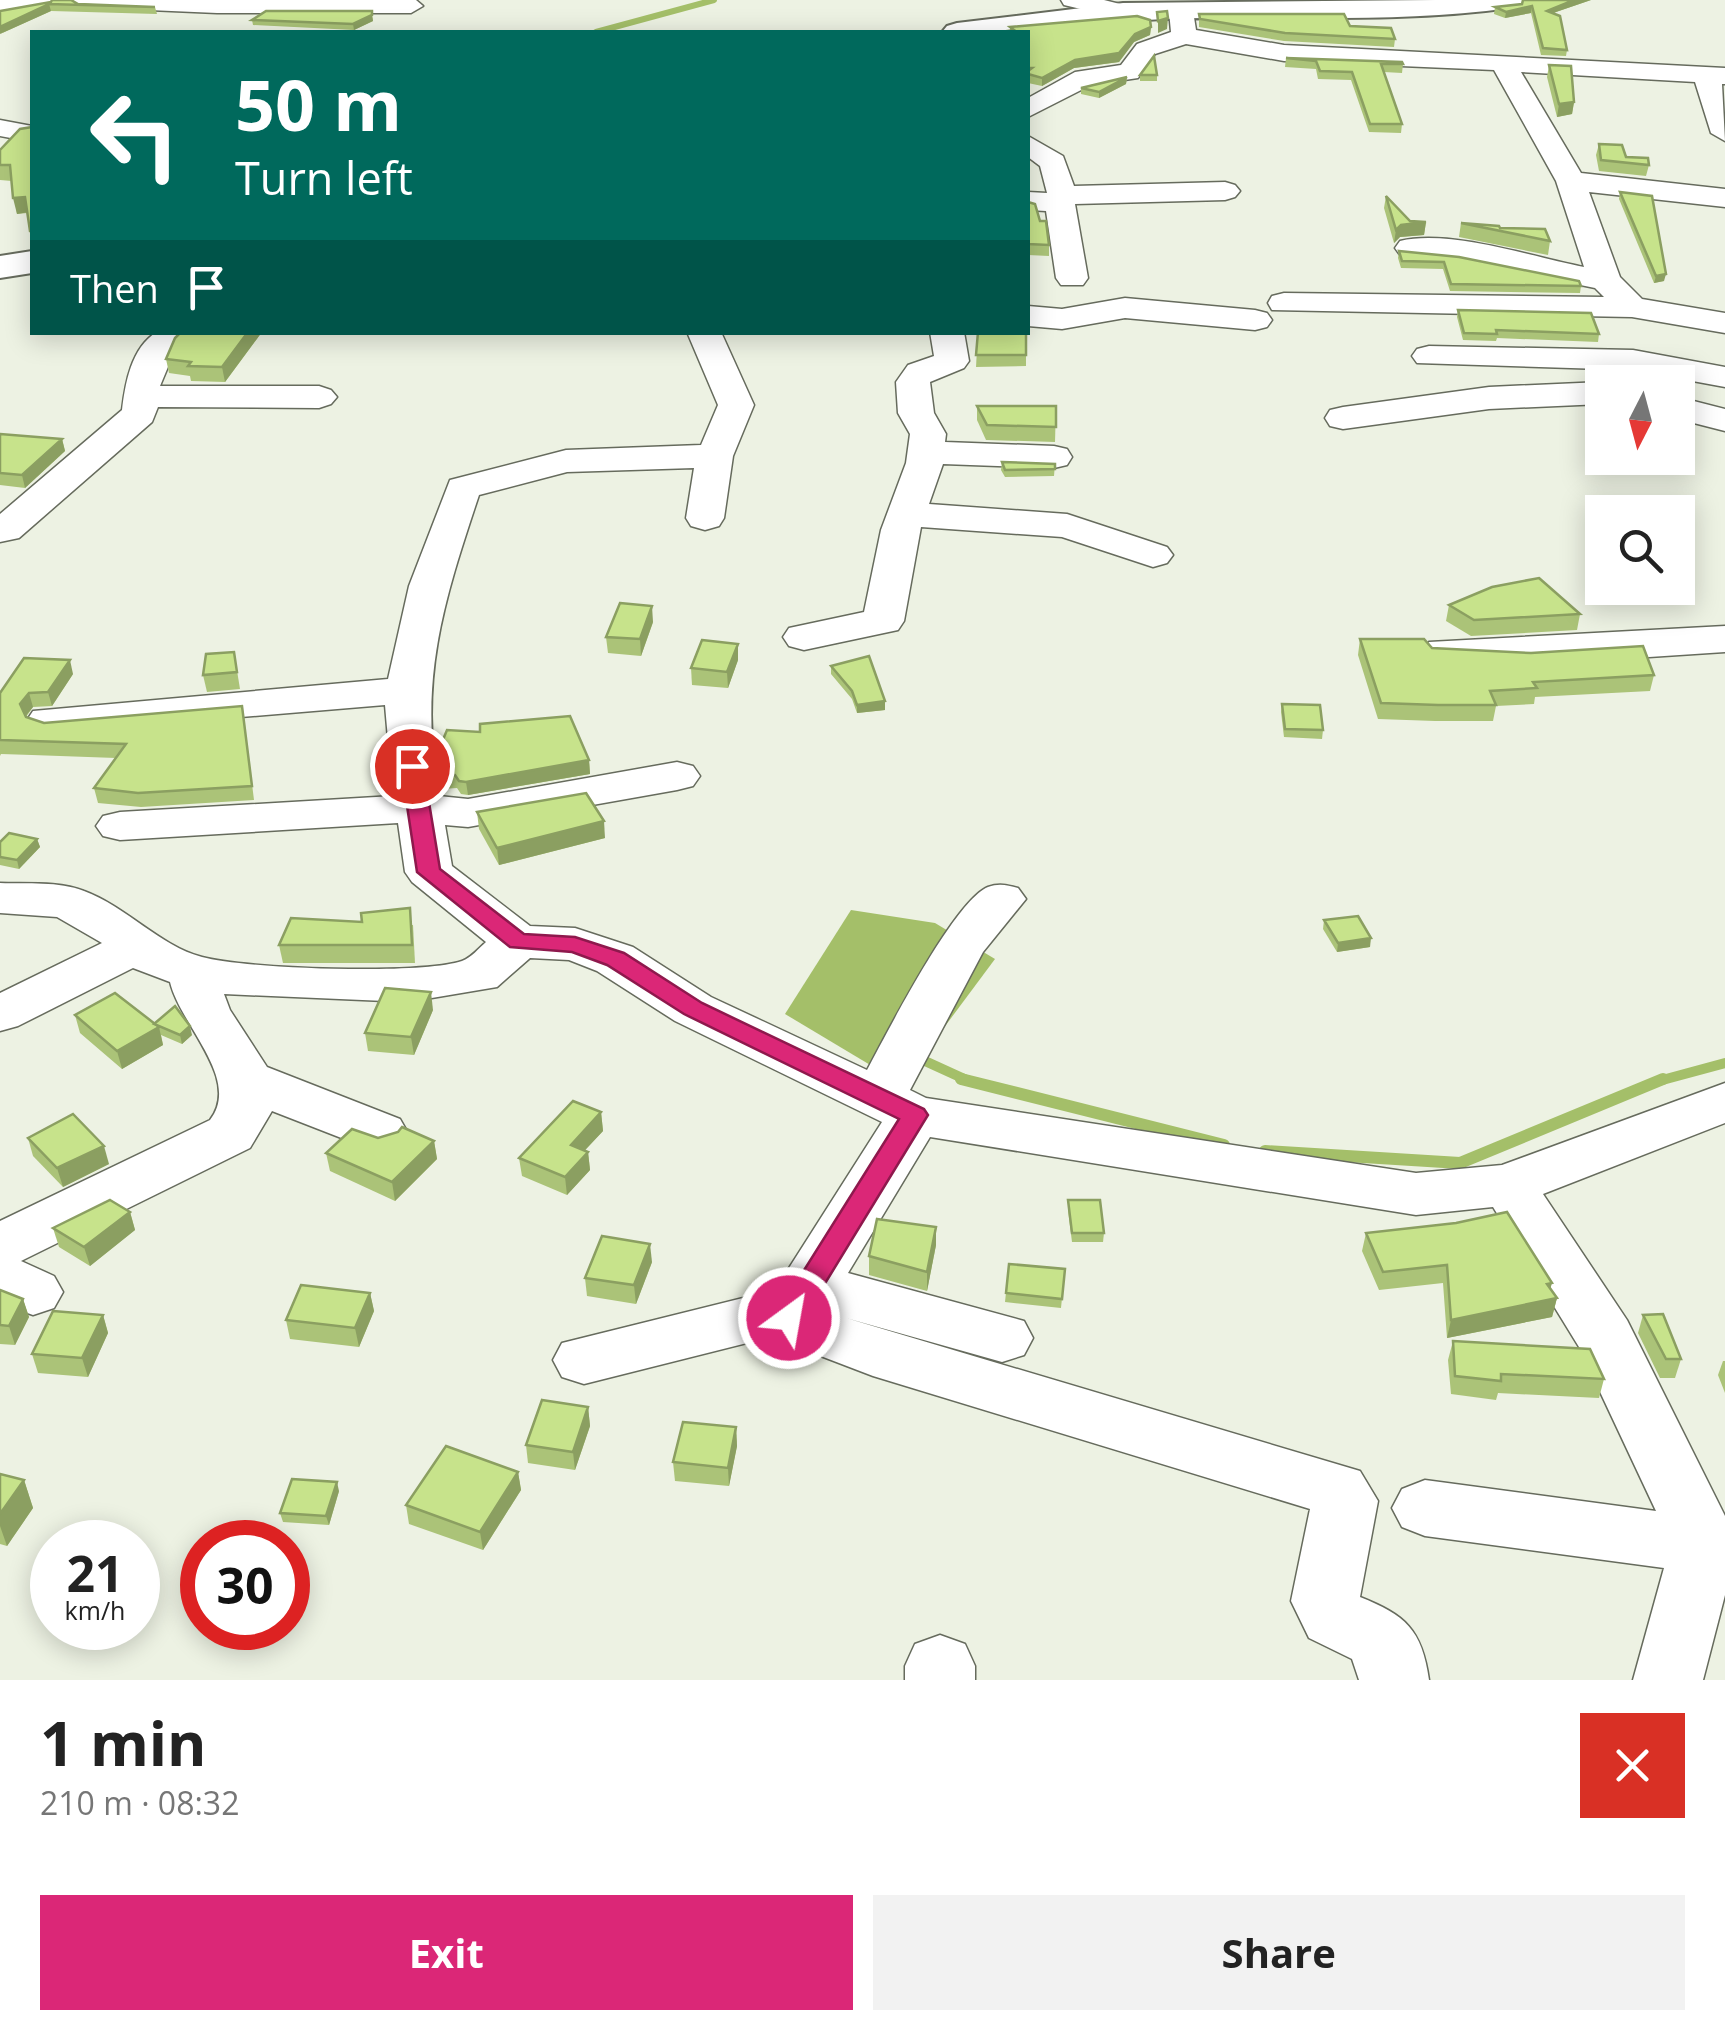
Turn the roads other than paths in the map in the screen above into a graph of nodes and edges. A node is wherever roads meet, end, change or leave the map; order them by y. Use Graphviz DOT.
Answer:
graph roads {
  1 [pos="43,0"];
  2 [pos="80,0"];
  3 [pos="1073,0"];
  4 [pos="1510,0"];
  5 [pos="411,6"];
  6 [pos="1236,6"];
  7 [pos="2,8"];
  8 [pos="1122,12"];
  9 [pos="1172,15"];
  10 [pos="968,30"];
  11 [pos="1507,64"];
  12 [pos="1718,85"];
  13 [pos="1030,108"];
  14 [pos="0,128"];
  15 [pos="1725,133"];
  16 [pos="30,134"];
  17 [pos="1030,145"];
  18 [pos="1571,181"];
  19 [pos="1224,191"];
  20 [pos="1725,198"];
  21 [pos="1061,199"];
  22 [pos="1030,201"];
  23 [pos="1411,248"];
  24 [pos="30,262"];
  25 [pos="0,267"];
  26 [pos="1072,278"];
  27 [pos="1606,281"];
  28 [pos="1284,303"];
  29 [pos="1632,306"];
  30 [pos="1030,316"];
  31 [pos="1255,320"];
  32 [pos="1725,323"];
  33 [pos="177,335"];
  34 [pos="705,335"];
  35 [pos="948,335"];
  36 [pos="1429,356"];
  37 [pos="1725,377"];
  38 [pos="1585,394"];
  39 [pos="141,396"];
  40 [pos="320,398"];
  41 [pos="1695,412"];
  42 [pos="1343,418"];
  43 [pos="1725,420"];
  44 [pos="926,452"];
  45 [pos="715,456"];
  46 [pos="1054,457"];
  47 [pos="906,514"];
  48 [pos="705,518"];
  49 [pos="2,531"];
  50 [pos="1153,555"];
  51 [pos="804,637"];
  52 [pos="1725,639"];
  53 [pos="1444,651"];
  54 [pos="408,690"];
  55 [pos="49,720"];
  56 [pos="677,776"];
  57 [pos="421,808"];
  58 [pos="120,826"];
  59 [pos="0,898"];
  60 [pos="1001,899"];
  61 [pos="518,942"];
  62 [pos="140,944"];
  63 [pos="193,972"];
  64 [pos="0,1014"];
  65 [pos="246,1079"];
  66 [pos="1725,1102"];
  67 [pos="896,1107"];
  68 [pos="380,1133"];
  69 [pos="1508,1184"];
  70 [pos="11,1272"];
  71 [pos="802,1296"];
  72 [pos="1002,1338"];
  73 [pos="584,1360"];
  74 [pos="1425,1508"];
  75 [pos="1715,1545"];
  76 [pos="1394,1680"];
  77 [pos="1668,1680"];
  1 -- 7 [label="street"];
  2 -- 5 [label="street"];
  3 -- 8 [label="street"];
  4 -- 6 [label="main road"];
  6 -- 9 [label="main road"];
  8 -- 9 [label="main road"];
  8 -- 10 [label="main road"];
  9 -- 11 [label="street"];
  9 -- 13 [label="street"];
  11 -- 12 [label="street"];
  11 -- 18 [label="street"];
  12 -- 15 [label="street"];
  14 -- 16 [label="street"];
  17 -- 21 [label="street"];
  18 -- 20 [label="street"];
  18 -- 27 [label="street"];
  19 -- 21 [label="street"];
  21 -- 22 [label="street"];
  21 -- 26 [label="street"];
  23 -- 27 [label="street"];
  24 -- 25 [label="main road"];
  27 -- 29 [label="street"];
  28 -- 29 [label="street"];
  29 -- 32 [label="street"];
  30 -- 31 [label="street"];
  33 -- 39 [label="street"];
  34 -- 45 [label="street"];
  35 -- 44 [label="street"];
  36 -- 37 [label="street"];
  38 -- 42 [label="street"];
  39 -- 40 [label="street"];
  39 -- 49 [label="street"];
  41 -- 43 [label="street"];
  44 -- 46 [label="street"];
  44 -- 47 [label="street"];
  45 -- 48 [label="street"];
  45 -- 54 [label="street"];
  47 -- 50 [label="street"];
  47 -- 51 [label="street"];
  52 -- 53 [label="street"];
  54 -- 55 [label="street"];
  54 -- 57 [label="street"];
  56 -- 57 [label="street"];
  57 -- 58 [label="street"];
  57 -- 61 [label="street"];
  59 -- 62 [label="street"];
  60 -- 67 [label="street"];
  61 -- 63 [label="street"];
  61 -- 67 [label="street"];
  62 -- 63 [label="street"];
  62 -- 64 [label="street"];
  63 -- 65 [label="street"];
  65 -- 68 [label="street"];
  65 -- 70 [label="street"];
  66 -- 69 [label="street"];
  67 -- 69 [label="street"];
  67 -- 71 [label="street"];
  69 -- 75 [label="street"];
  71 -- 72 [label="street"];
  71 -- 73 [label="street"];
  71 -- 76 [label="street"];
  74 -- 75 [label="street"];
  75 -- 77 [label="street"];
}
